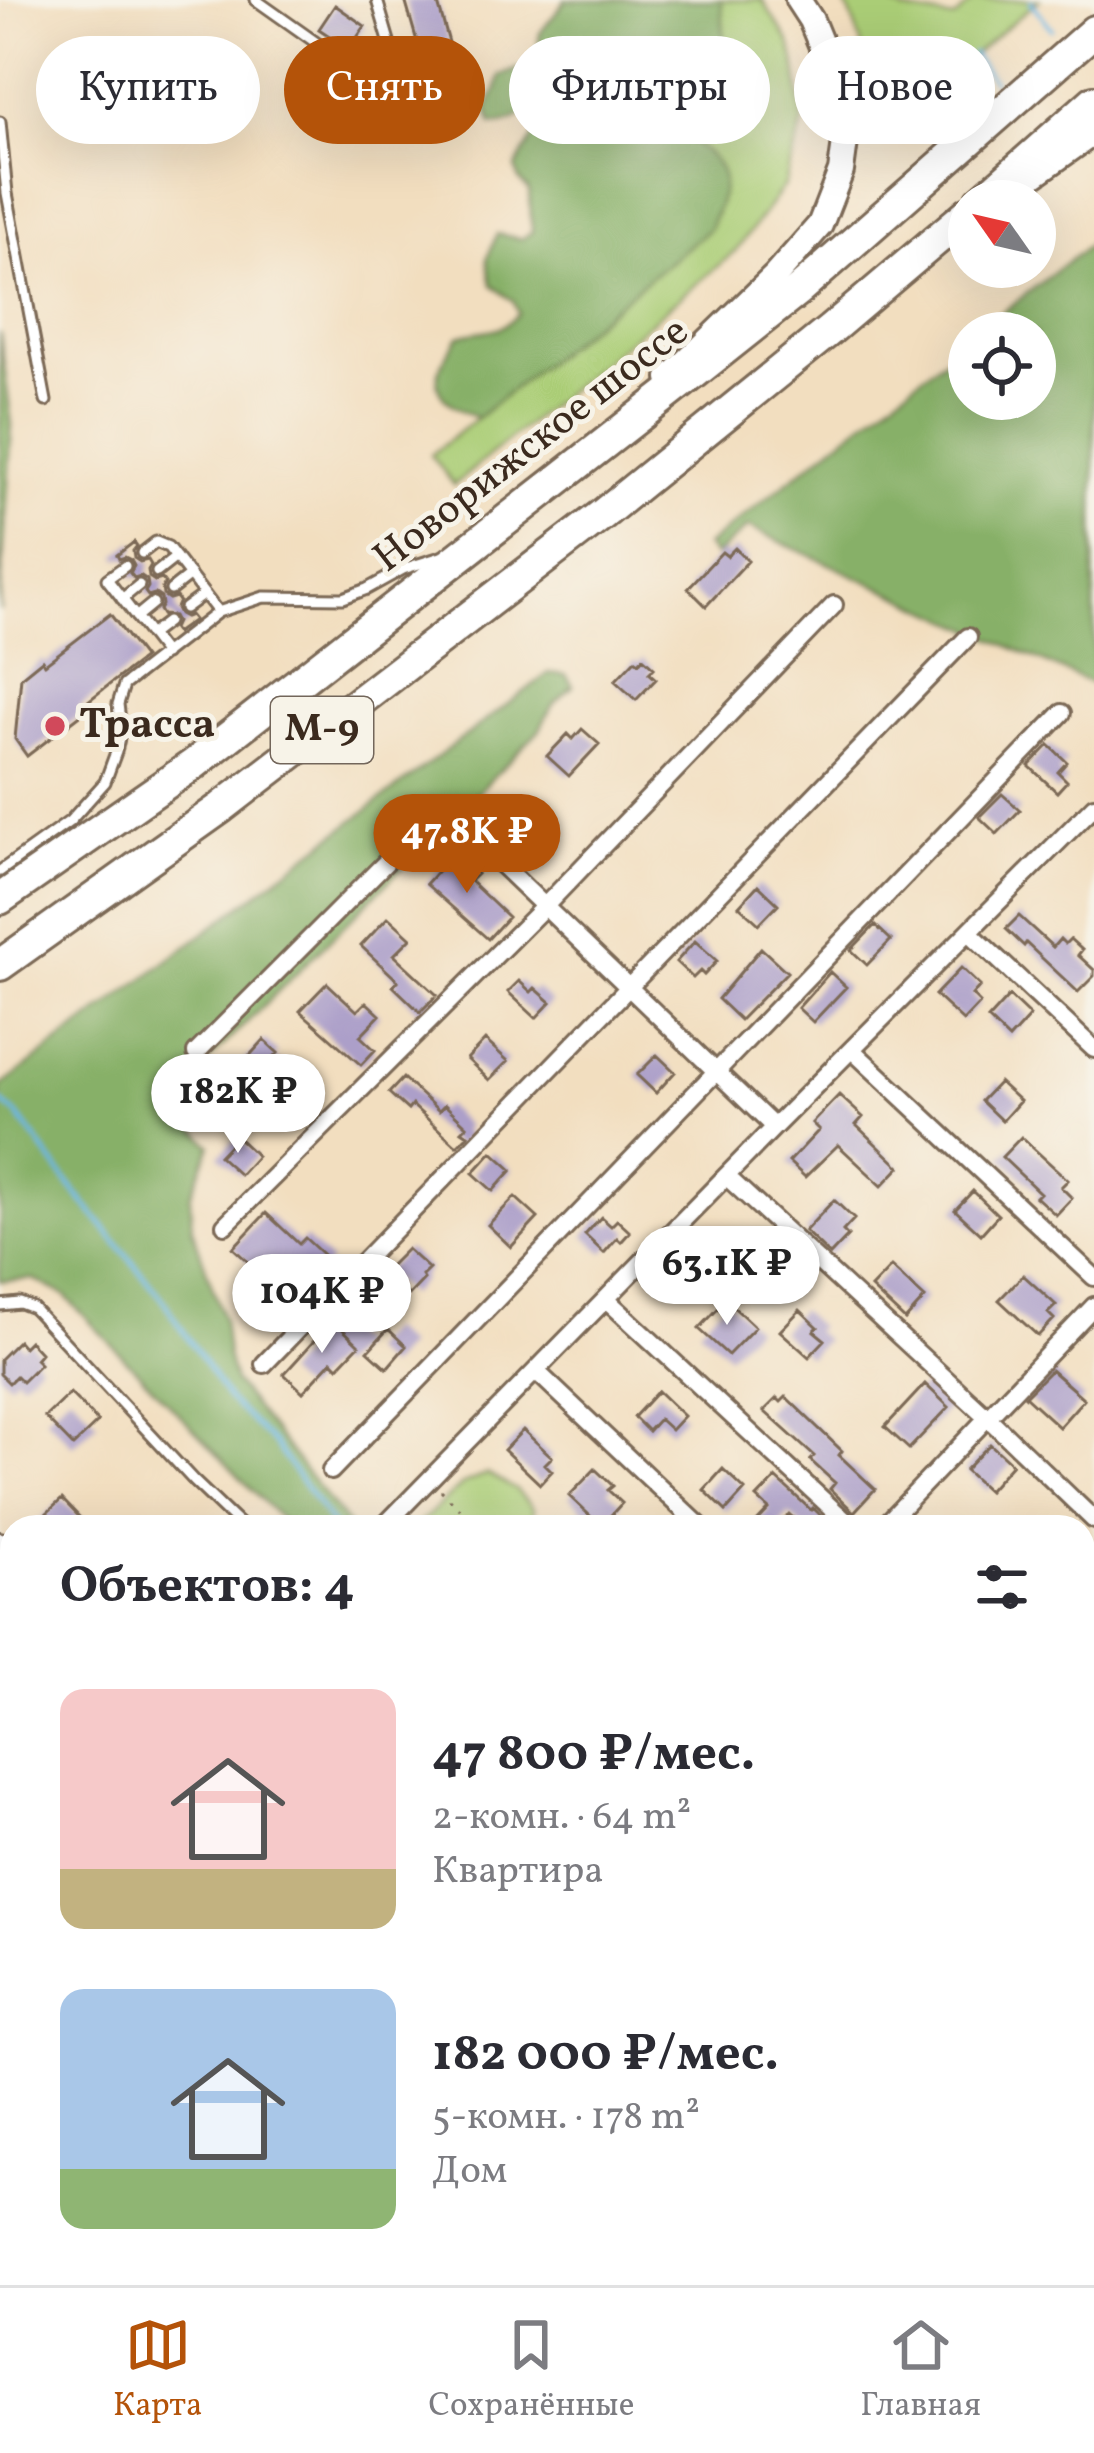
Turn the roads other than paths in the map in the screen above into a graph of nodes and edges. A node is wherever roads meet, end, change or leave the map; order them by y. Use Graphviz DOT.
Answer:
graph roads {
  1 [pos="256,0"];
  2 [pos="376,0"];
  3 [pos="798,0"];
  4 [pos="1094,31"];
  5 [pos="1094,101"];
  6 [pos="0,122"];
  7 [pos="1094,132"];
  8 [pos="1005,180"];
  9 [pos="1027,180"];
  10 [pos="948,230"];
  11 [pos="948,236"];
  12 [pos="909,264"];
  13 [pos="46,401"];
  14 [pos="597,448"];
  15 [pos="469,548"];
  16 [pos="142,553"];
  17 [pos="176,557"];
  18 [pos="124,566"];
  19 [pos="157,572"];
  20 [pos="190,575"];
  21 [pos="140,585"];
  22 [pos="171,590"];
  23 [pos="204,593"];
  24 [pos="122,598"];
  25 [pos="153,603"];
  26 [pos="834,605"];
  27 [pos="185,608"];
  28 [pos="218,612"];
  29 [pos="136,617"];
  30 [pos="167,622"];
  31 [pos="150,635"];
  32 [pos="968,637"];
  33 [pos="164,654"];
  34 [pos="1062,713"];
  35 [pos="1093,809"];
  36 [pos="0,871"];
  37 [pos="0,899"];
  38 [pos="544,906"];
  39 [pos="969,932"];
  40 [pos="0,965"];
  41 [pos="629,987"];
  42 [pos="1094,1049"];
  43 [pos="852,1050"];
  44 [pos="196,1053"];
  45 [pos="716,1071"];
  46 [pos="774,1126"];
  47 [pos="726,1176"];
  48 [pos="226,1225"];
  49 [pos="1094,1277"];
  50 [pos="606,1299"];
  51 [pos="0,1305"];
  52 [pos="1094,1306"];
  53 [pos="264,1364"];
  54 [pos="536,1371"];
  55 [pos="987,1417"];
  56 [pos="331,1471"];
  57 [pos="229,1515"];
  58 [pos="394,1515"];
  59 [pos="688,1515"];
  60 [pos="839,1515"];
  61 [pos="894,1515"];
  62 [pos="1089,1515"];
  1 -- 2 [label="lane"];
  3 -- 14 [label="main road, М-9"];
  4 -- 14 [label="highway, Новорижское шоссе / М-9"];
  5 -- 8 [label="highway"];
  6 -- 13 [label="lane"];
  7 -- 9 [label="main road"];
  10 -- 12 [label="highway, М-9"];
  11 -- 12 [label="main road, М-9"];
  12 -- 40 [label="highway, М-9"];
  14 -- 15 [label="highway, Новорижское шоссе / М-9"];
  15 -- 28 [label="lane"];
  15 -- 37 [label="highway, Новорижское шоссе / М-9"];
  16 -- 17 [label="lane"];
  17 -- 19 [label="lane"];
  17 -- 20 [label="lane"];
  18 -- 24 [label="lane"];
  20 -- 22 [label="lane"];
  20 -- 23 [label="lane"];
  21 -- 24 [label="lane"];
  23 -- 27 [label="lane"];
  23 -- 28 [label="lane"];
  24 -- 29 [label="lane"];
  25 -- 29 [label="lane"];
  26 -- 38 [label="street"];
  28 -- 33 [label="lane"];
  29 -- 31 [label="lane"];
  30 -- 31 [label="lane"];
  31 -- 33 [label="lane"];
  32 -- 41 [label="street"];
  33 -- 36 [label="lane"];
  34 -- 45 [label="street"];
  35 -- 39 [label="street"];
  38 -- 41 [label="street"];
  38 -- 44 [label="street"];
  38 -- 48 [label="street"];
  39 -- 42 [label="street"];
  39 -- 43 [label="street"];
  41 -- 45 [label="street"];
  41 -- 53 [label="street"];
  43 -- 46 [label="street"];
  43 -- 49 [label="street"];
  45 -- 46 [label="street"];
  45 -- 56 [label="street"];
  46 -- 47 [label="street"];
  47 -- 50 [label="street"];
  47 -- 55 [label="street"];
  50 -- 54 [label="street"];
  50 -- 60 [label="street"];
  51 -- 57 [label="lane"];
  52 -- 55 [label="street"];
  54 -- 58 [label="street"];
  54 -- 59 [label="street"];
  55 -- 61 [label="street"];
  55 -- 62 [label="street"];
}
